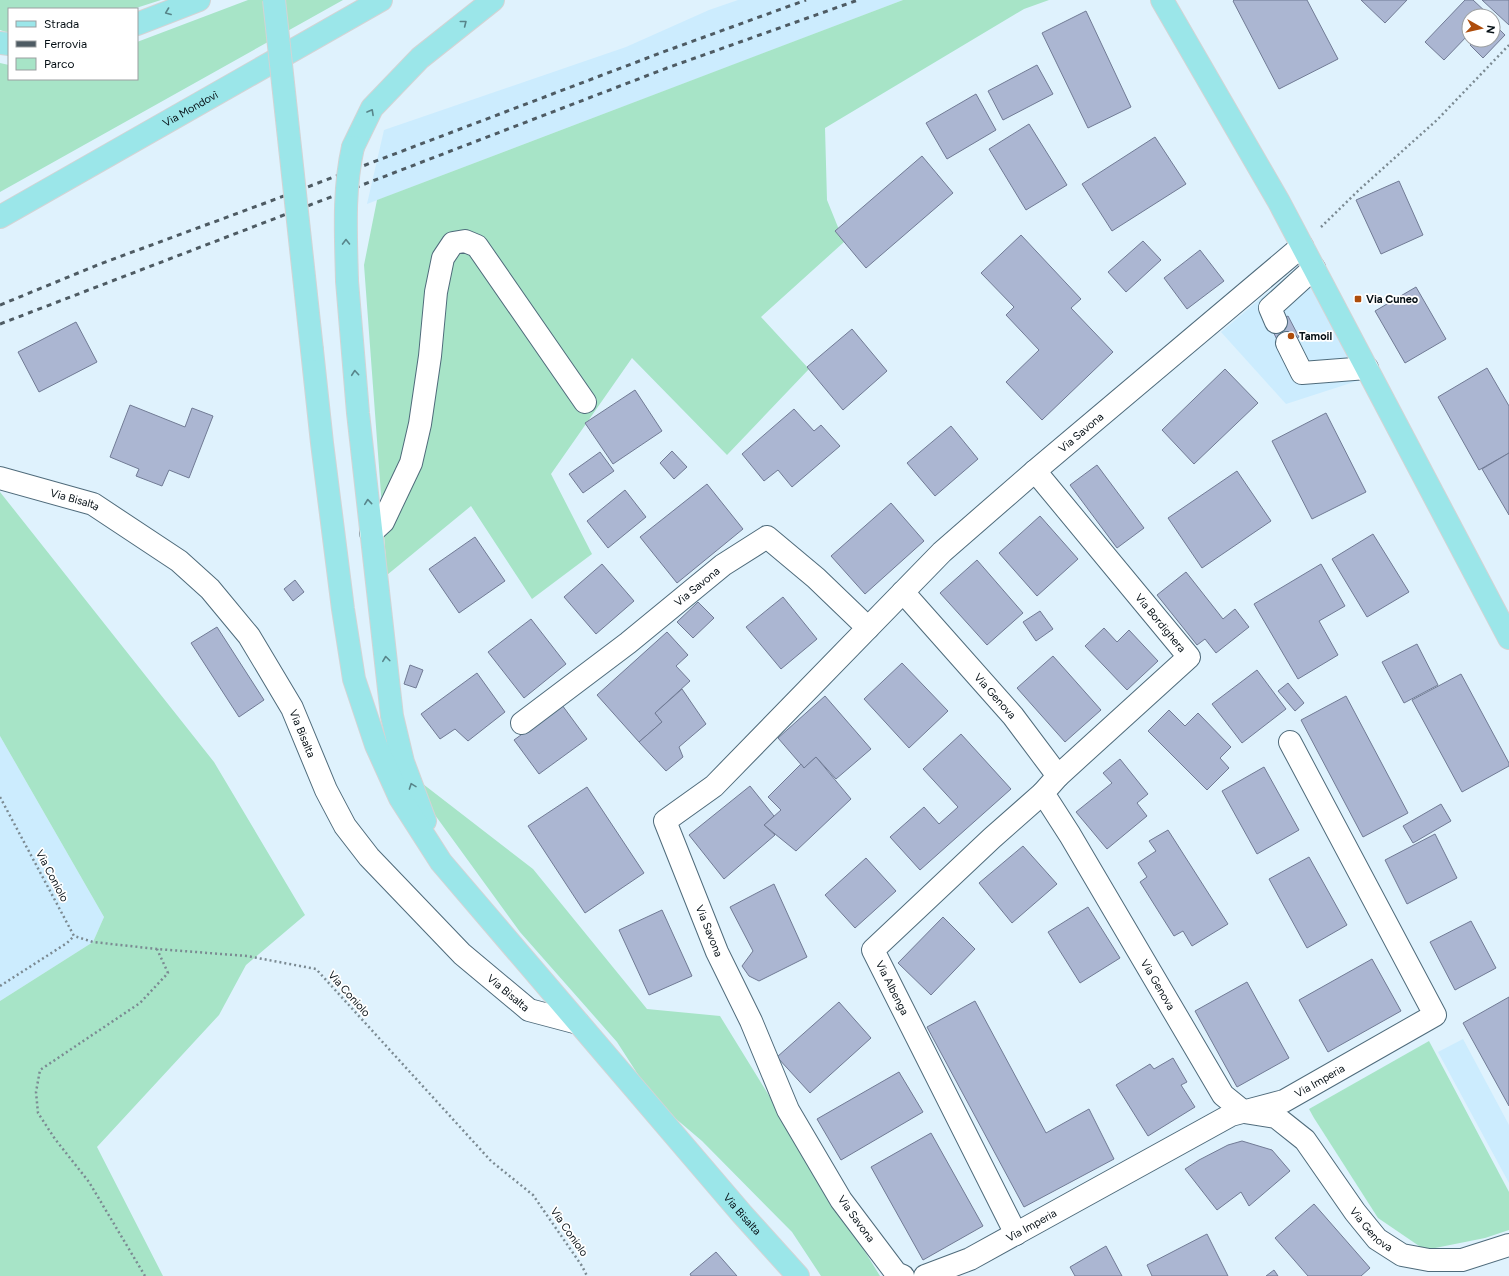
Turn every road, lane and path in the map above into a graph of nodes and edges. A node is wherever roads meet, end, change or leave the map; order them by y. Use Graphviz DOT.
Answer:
graph roads {
  1 [pos="199,0"];
  2 [pos="274,0"];
  3 [pos="381,0"];
  4 [pos="493,0"];
  5 [pos="1162,0"];
  6 [pos="138,24"];
  7 [pos="1509,45"];
  8 [pos="0,217"];
  9 [pos="1302,246"];
  10 [pos="1314,268"];
  11 [pos="1276,322"];
  12 [pos="1287,343"];
  13 [pos="1367,368"];
  14 [pos="585,402"];
  15 [pos="1035,471"];
  16 [pos="0,478"];
  17 [pos="371,533"];
  18 [pos="903,592"];
  19 [pos="868,628"];
  20 [pos="1509,638"];
  21 [pos="522,723"];
  22 [pos="1290,742"];
  23 [pos="1058,776"];
  24 [pos="1043,793"];
  25 [pos="0,797"];
  26 [pos="440,862"];
  27 [pos="74,936"];
  28 [pos="157,949"];
  29 [pos="0,986"];
  30 [pos="578,1023"];
  31 [pos="1244,1112"];
  32 [pos="1016,1234"];
  33 [pos="1509,1244"];
  34 [pos="145,1276"];
  35 [pos="587,1276"];
  36 [pos="798,1276"];
  37 [pos="904,1276"];
  38 [pos="925,1276"];
  1 -- 6 [label="main road, one-way"];
  2 -- 26 [label="main road, bridge"];
  3 -- 8 [label="main road, Via Mondovì"];
  17 -- 4 [label="main road, one-way, bridge"];
  5 -- 9 [label="main road"];
  7 -- 9 [label="path"];
  9 -- 10 [label="main road"];
  9 -- 15 [label="street, Via Savona"];
  10 -- 11 [label="street"];
  10 -- 13 [label="main road"];
  12 -- 13 [label="street"];
  13 -- 20 [label="main road"];
  14 -- 17 [label="street"];
  15 -- 18 [label="street, Via Savona"];
  15 -- 23 [label="street, Via Bordighera"];
  16 -- 30 [label="street, Via Bisalta"];
  26 -- 17 [label="main road, one-way"];
  18 -- 19 [label="street, Via Savona"];
  18 -- 23 [label="street, Via Genova"];
  19 -- 21 [label="street, Via Savona"];
  19 -- 37 [label="street, Via Savona"];
  22 -- 31 [label="street, Via Imperia"];
  23 -- 24 [label="street"];
  24 -- 31 [label="street, Via Genova"];
  24 -- 32 [label="street, Via Albenga"];
  25 -- 27 [label="path, Via Coniolo"];
  26 -- 30 [label="main road, Via Bisalta"];
  27 -- 28 [label="path, Via Coniolo"];
  27 -- 29 [label="path"];
  28 -- 34 [label="path"];
  28 -- 35 [label="path, Via Coniolo"];
  30 -- 36 [label="main road, Via Bisalta"];
  31 -- 32 [label="street, Via Imperia"];
  31 -- 33 [label="street, Via Genova"];
  32 -- 38 [label="street, Via Imperia"];
}
